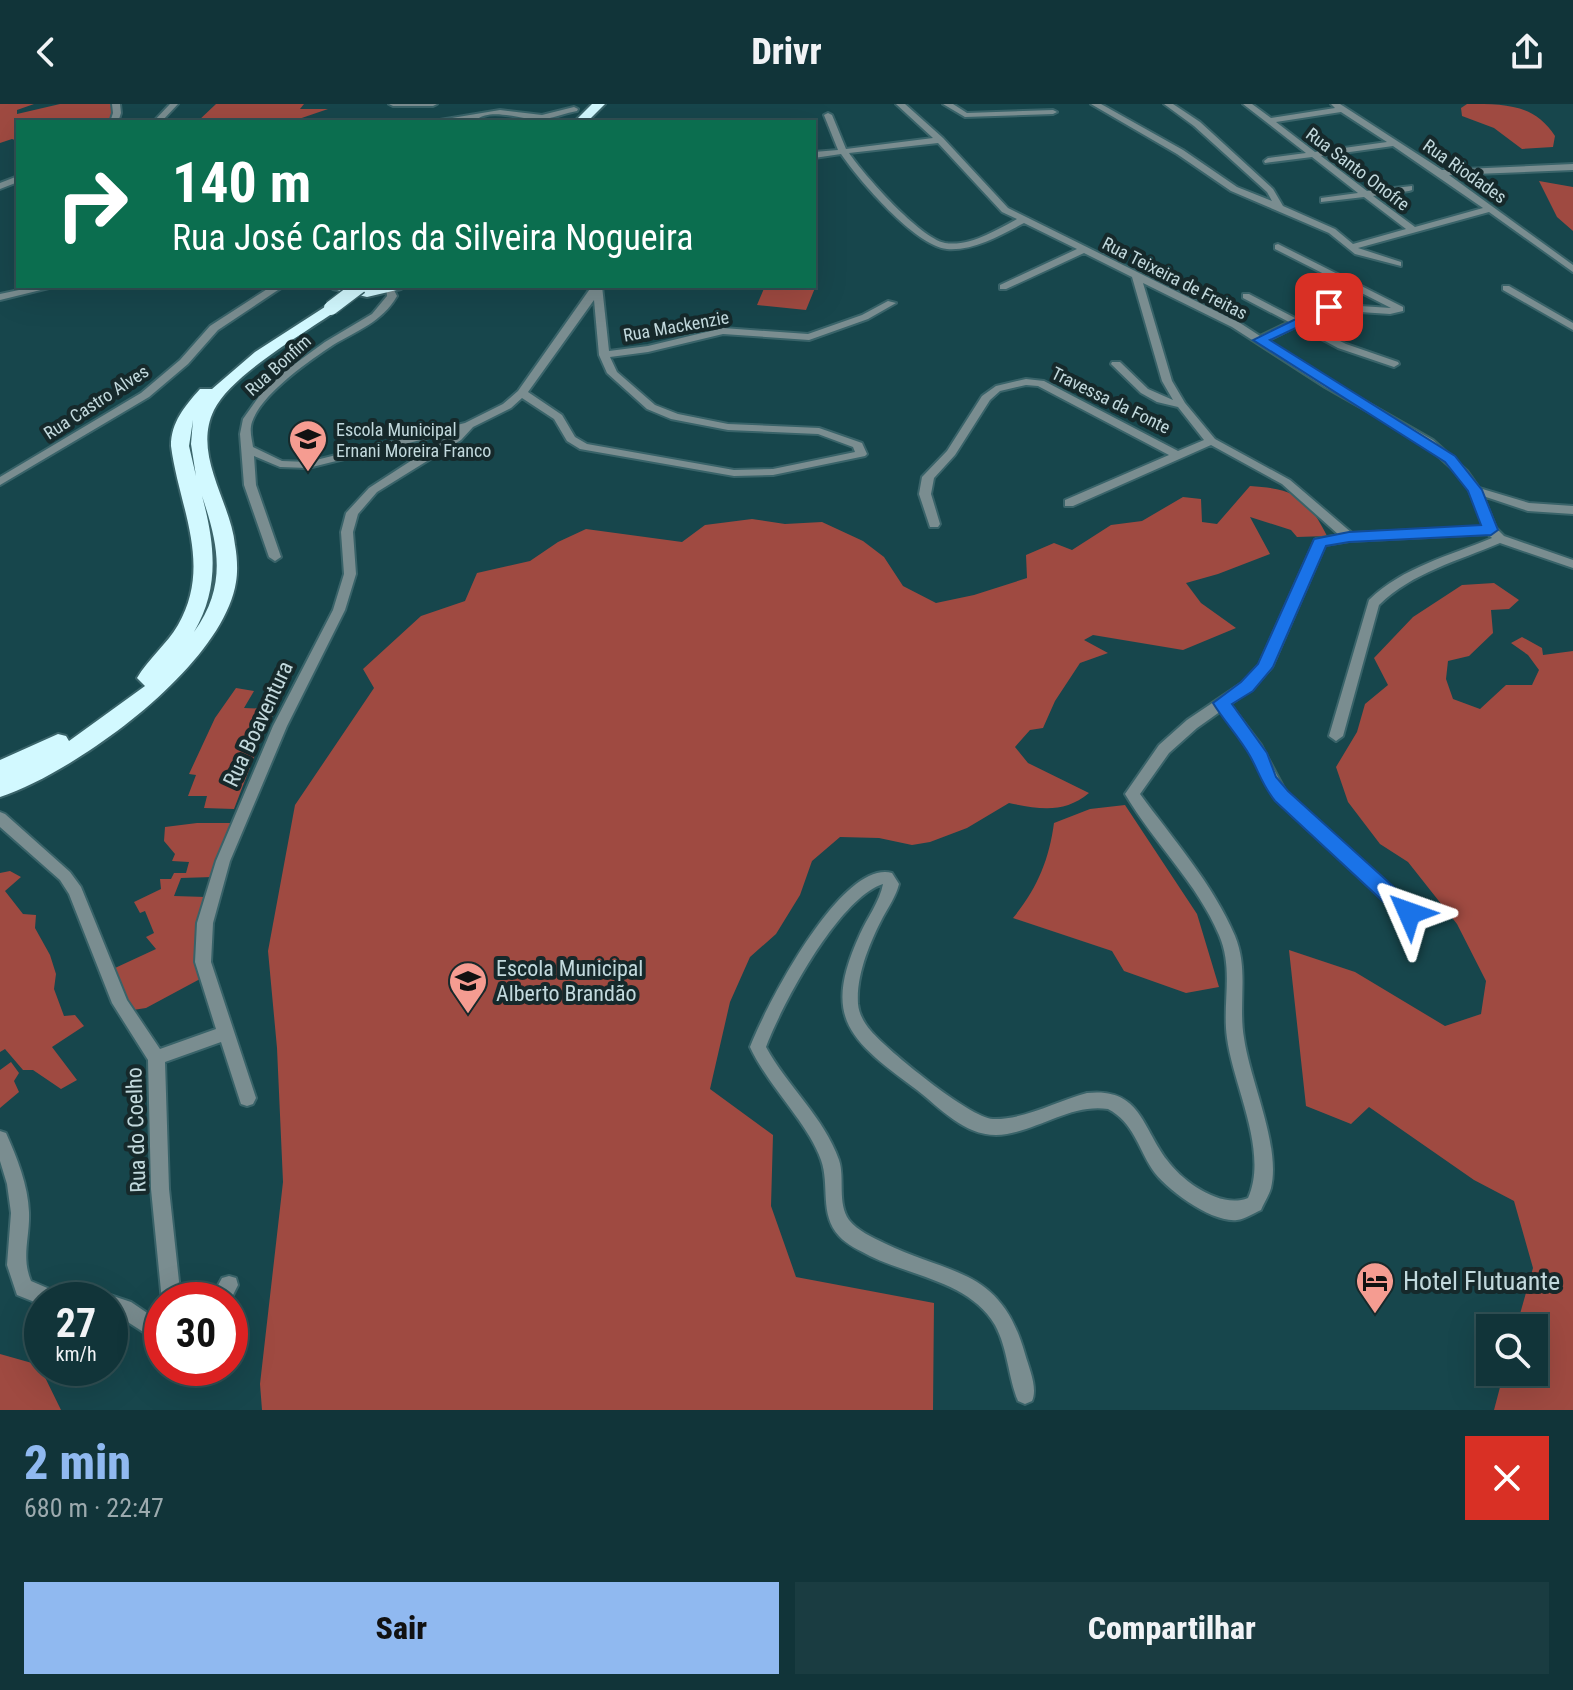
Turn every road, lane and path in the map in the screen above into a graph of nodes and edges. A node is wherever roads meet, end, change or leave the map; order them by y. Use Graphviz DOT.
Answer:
graph roads {
  1 [pos="174,104"];
  2 [pos="393,104"];
  3 [pos="433,104"];
  4 [pos="599,104"];
  5 [pos="900,104"];
  6 [pos="947,104"];
  7 [pos="1095,104"];
  8 [pos="1168,104"];
  9 [pos="1247,104"];
  10 [pos="1339,107"];
  11 [pos="1053,112"];
  12 [pos="572,114"];
  13 [pos="828,115"];
  14 [pos="470,116"];
  15 [pos="159,120"];
  16 [pos="445,120"];
  17 [pos="482,120"];
  18 [pos="1268,121"];
  19 [pos="940,140"];
  20 [pos="1395,143"];
  21 [pos="843,151"];
  22 [pos="816,155"];
  23 [pos="1315,156"];
  24 [pos="1268,161"];
  25 [pos="1573,167"];
  26 [pos="1440,173"];
  27 [pos="1409,188"];
  28 [pos="1364,195"];
  29 [pos="1324,200"];
  30 [pos="1280,208"];
  31 [pos="1491,209"];
  32 [pos="1022,220"];
  33 [pos="1413,230"];
  34 [pos="1278,247"];
  35 [pos="1351,247"];
  36 [pos="1083,250"];
  37 [pos="1398,264"];
  38 [pos="1573,269"];
  39 [pos="1137,277"];
  40 [pos="1003,287"];
  41 [pos="43,288"];
  42 [pos="276,288"];
  43 [pos="344,288"];
  44 [pos="348,288"];
  45 [pos="357,288"];
  46 [pos="387,288"];
  47 [pos="392,288"];
  48 [pos="596,288"];
  49 [pos="597,288"];
  50 [pos="1506,288"];
  51 [pos="1246,296"];
  52 [pos="0,297"];
  53 [pos="891,303"];
  54 [pos="326,306"];
  55 [pos="1296,323"];
  56 [pos="1573,327"];
  57 [pos="1260,340"];
  58 [pos="604,355"];
  59 [pos="1116,364"];
  60 [pos="1394,364"];
  61 [pos="522,393"];
  62 [pos="1181,404"];
  63 [pos="469,425"];
  64 [pos="1211,441"];
  65 [pos="248,449"];
  66 [pos="1177,455"];
  67 [pos="0,482"];
  68 [pos="1475,490"];
  69 [pos="1069,503"];
  70 [pos="1573,510"];
  71 [pos="934,524"];
  72 [pos="1495,534"];
  73 [pos="1349,537"];
  74 [pos="275,557"];
  75 [pos="1573,564"];
  76 [pos="1222,703"];
  77 [pos="1336,736"];
  78 [pos="0,770"];
  79 [pos="0,788"];
  80 [pos="0,818"];
  81 [pos="1409,913"];
  82 [pos="226,1033"];
  83 [pos="156,1058"];
  84 [pos="247,1098"];
  85 [pos="0,1139"];
  86 [pos="169,1282"];
  87 [pos="24,1288"];
  88 [pos="1025,1394"];
  1 -- 15 [label="street"];
  2 -- 3 [label="street"];
  4 -- 12 [label="highway"];
  5 -- 19 [label="street, Rua Teixeira de Freitas"];
  6 -- 11 [label="street"];
  7 -- 30 [label="street"];
  8 -- 30 [label="street"];
  9 -- 18 [label="street, Rua Santo Onofre"];
  10 -- 18 [label="street"];
  10 -- 20 [label="street, Rua Riodades"];
  12 -- 14 [label="street"];
  13 -- 21 [label="street"];
  14 -- 16 [label="street"];
  14 -- 17 [label="street"];
  18 -- 23 [label="street, Rua Santo Onofre"];
  19 -- 21 [label="street"];
  19 -- 32 [label="street, Rua Teixeira de Freitas"];
  20 -- 23 [label="street"];
  20 -- 26 [label="street, Rua Riodades"];
  21 -- 22 [label="street"];
  21 -- 32 [label="street"];
  23 -- 24 [label="street"];
  23 -- 28 [label="street, Rua Santo Onofre"];
  25 -- 26 [label="street"];
  26 -- 31 [label="street, Rua Riodades"];
  27 -- 28 [label="street"];
  28 -- 29 [label="street"];
  28 -- 33 [label="street, Rua Santo Onofre"];
  30 -- 35 [label="street"];
  31 -- 33 [label="street"];
  31 -- 38 [label="street, Rua Riodades"];
  32 -- 36 [label="street, Rua Teixeira de Freitas"];
  33 -- 35 [label="street"];
  34 -- 55 [label="street"];
  35 -- 37 [label="street"];
  36 -- 39 [label="street, Rua Teixeira de Freitas"];
  36 -- 40 [label="street"];
  39 -- 57 [label="street, Rua Teixeira de Freitas"];
  39 -- 62 [label="street"];
  41 -- 52 [label="street"];
  42 -- 67 [label="street, Rua Castro Alves"];
  43 -- 54 [label="highway"];
  44 -- 46 [label="highway"];
  45 -- 54 [label="highway, bridge"];
  47 -- 65 [label="street, Rua Bonfim"];
  48 -- 61 [label="street"];
  49 -- 58 [label="street"];
  50 -- 56 [label="street"];
  51 -- 55 [label="street"];
  53 -- 58 [label="street, Rua Mackenzie"];
  54 -- 78 [label="highway"];
  54 -- 79 [label="highway"];
  55 -- 57 [label="street"];
  55 -- 60 [label="street"];
  57 -- 68 [label="street, Rua Teixeira de Freitas"];
  58 -- 61 [label="street"];
  59 -- 62 [label="street"];
  61 -- 63 [label="street"];
  62 -- 64 [label="street"];
  63 -- 65 [label="street"];
  63 -- 82 [label="street, Rua Boaventura"];
  64 -- 66 [label="street, Travessa da Fonte"];
  64 -- 73 [label="street"];
  65 -- 74 [label="street, Rua Bonfim"];
  66 -- 69 [label="street, Travessa da Fonte"];
  66 -- 71 [label="street, Travessa da Fonte"];
  68 -- 70 [label="street"];
  68 -- 72 [label="street, Rua Teixeira de Freitas"];
  72 -- 73 [label="street"];
  72 -- 75 [label="street"];
  72 -- 77 [label="street"];
  73 -- 76 [label="street"];
  76 -- 81 [label="street"];
  76 -- 88 [label="street"];
  80 -- 83 [label="street, Rua do Coelho"];
  82 -- 83 [label="street"];
  82 -- 84 [label="street, Rua Boaventura"];
  83 -- 86 [label="street, Rua do Coelho"];
  85 -- 87 [label="street"];
}
